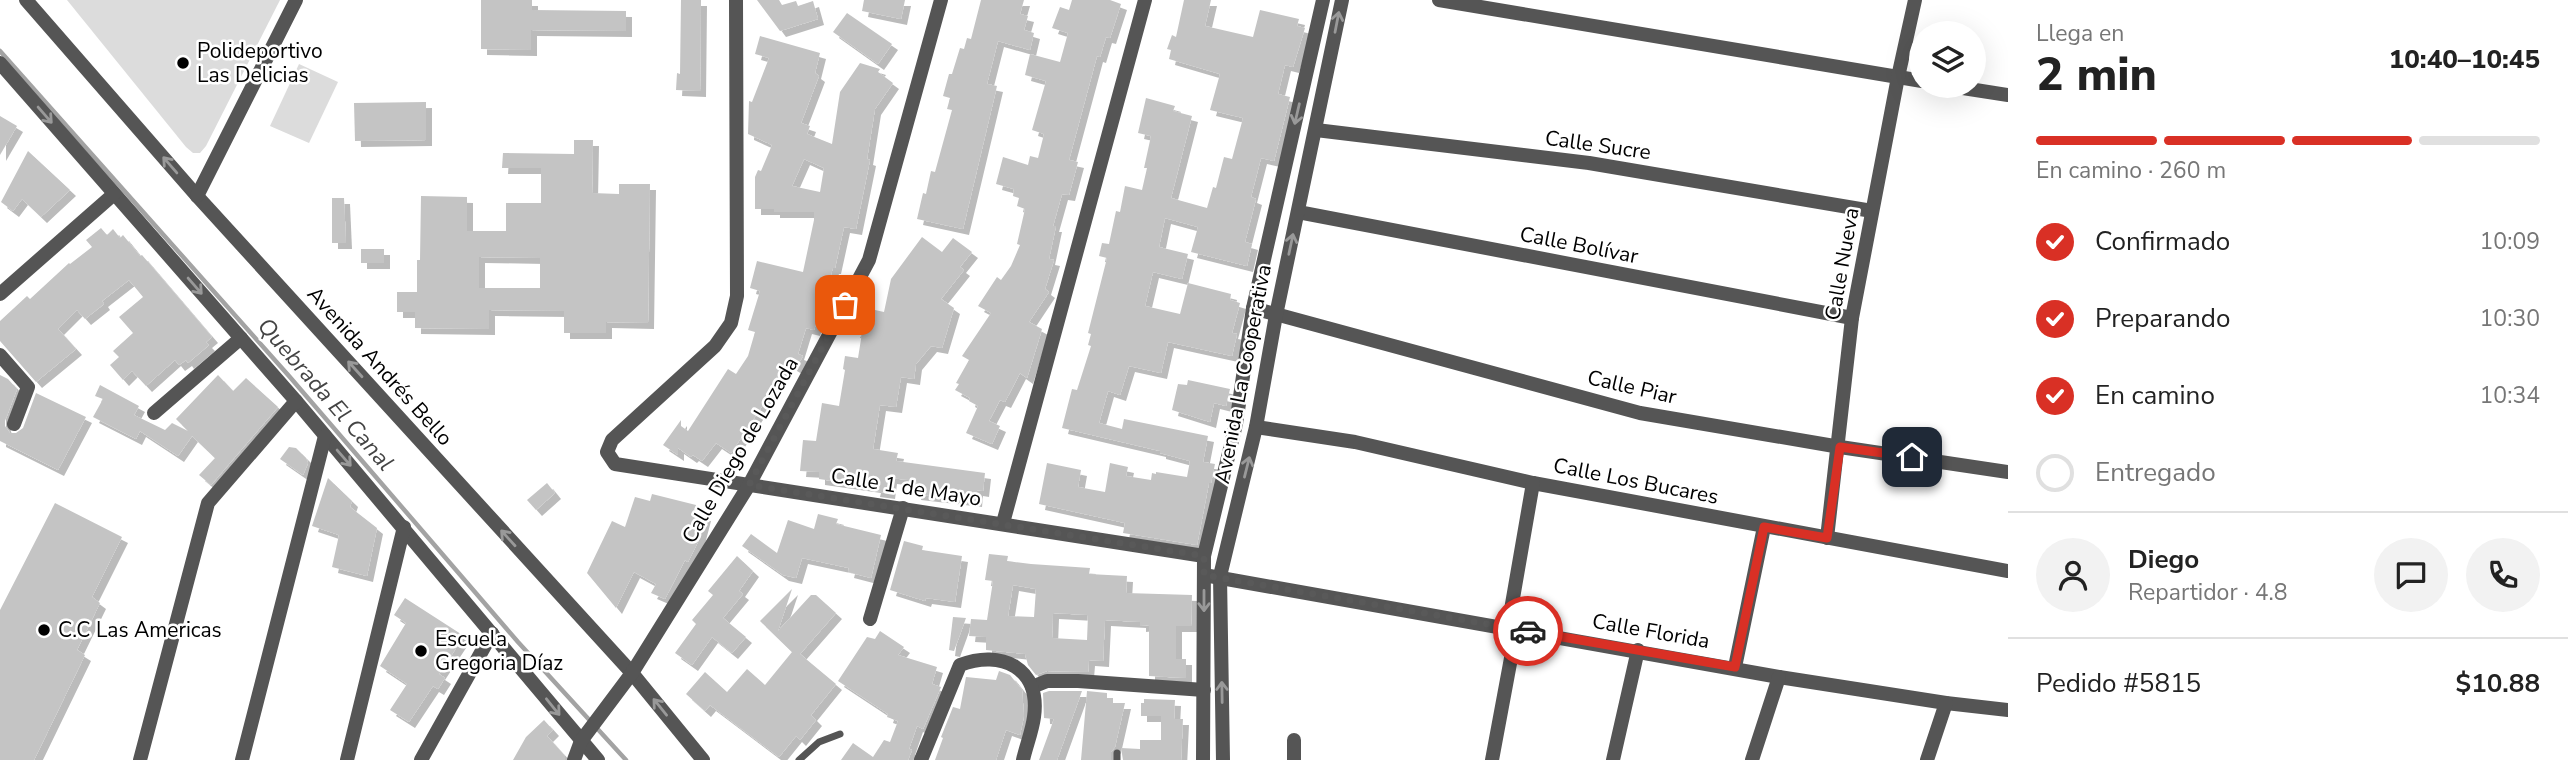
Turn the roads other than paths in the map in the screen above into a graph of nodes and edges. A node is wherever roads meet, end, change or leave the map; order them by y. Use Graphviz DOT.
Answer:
graph roads {
  1 [pos="26,0"];
  2 [pos="296,0"];
  3 [pos="736,0"];
  4 [pos="941,0"];
  5 [pos="1145,0"];
  6 [pos="1323,0"];
  7 [pos="1342,0"];
  8 [pos="1439,0"];
  9 [pos="1915,0"];
  10 [pos="0,63"];
  11 [pos="1898,77"];
  12 [pos="1909,79"];
  13 [pos="1986,92"];
  14 [pos="2008,95"];
  15 [pos="1316,130"];
  16 [pos="114,194"];
  17 [pos="197,196"];
  18 [pos="1872,211"];
  19 [pos="1298,212"];
  20 [pos="0,294"];
  21 [pos="1253,308"];
  22 [pos="1276,316"];
  23 [pos="1853,318"];
  24 [pos="240,338"];
  25 [pos="0,355"];
  26 [pos="296,401"];
  27 [pos="154,414"];
  28 [pos="14,424"];
  29 [pos="1256,428"];
  30 [pos="325,436"];
  31 [pos="1840,447"];
  32 [pos="2008,472"];
  33 [pos="1533,483"];
  34 [pos="749,485"];
  35 [pos="903,508"];
  36 [pos="1003,523"];
  37 [pos="404,527"];
  38 [pos="1764,527"];
  39 [pos="1827,538"];
  40 [pos="1204,556"];
  41 [pos="2008,572"];
  42 [pos="1204,575"];
  43 [pos="1220,576"];
  44 [pos="870,619"];
  45 [pos="1508,627"];
  46 [pos="492,633"];
  47 [pos="1638,650"];
  48 [pos="1735,667"];
  49 [pos="632,673"];
  50 [pos="1779,677"];
  51 [pos="1032,687"];
  52 [pos="1204,690"];
  53 [pos="1946,703"];
  54 [pos="2008,710"];
  55 [pos="840,734"];
  56 [pos="1294,740"];
  57 [pos="582,741"];
  58 [pos="140,760"];
  59 [pos="242,760"];
  60 [pos="346,760"];
  61 [pos="421,760"];
  62 [pos="574,760"];
  63 [pos="598,760"];
  64 [pos="703,760"];
  65 [pos="799,760"];
  66 [pos="921,760"];
  67 [pos="1023,760"];
  68 [pos="1203,760"];
  69 [pos="1223,760"];
  70 [pos="1294,760"];
  71 [pos="1492,760"];
  72 [pos="1612,760"];
  73 [pos="1752,760"];
  74 [pos="1927,760"];
  17 -- 1 [label="street, Avenida Andrés Bello, one-way"];
  2 -- 17 [label="street"];
  3 -- 34 [label="street, Calle 1 de Mayo"];
  4 -- 34 [label="street, Calle Diego de Lozada"];
  5 -- 36 [label="street"];
  6 -- 21 [label="street, Avenida La Cooperativa, one-way"];
  15 -- 7 [label="street, Avenida La Cooperativa, one-way"];
  8 -- 11 [label="street"];
  9 -- 11 [label="street, Calle Nueva"];
  10 -- 16 [label="street, one-way"];
  11 -- 12 [label="street"];
  11 -- 18 [label="street, Calle Nueva"];
  13 -- 14 [label="street"];
  15 -- 18 [label="street, Calle Sucre"];
  15 -- 19 [label="street, Avenida La Cooperativa"];
  16 -- 20 [label="street"];
  16 -- 24 [label="street, one-way"];
  49 -- 17 [label="street, Avenida Andrés Bello, one-way"];
  18 -- 23 [label="street, Calle Nueva"];
  22 -- 19 [label="street, Avenida La Cooperativa, one-way"];
  19 -- 23 [label="street, Calle Bolívar"];
  21 -- 22 [label="street, Calle Piar"];
  21 -- 40 [label="street, Avenida La Cooperativa"];
  22 -- 29 [label="street, Avenida La Cooperativa"];
  22 -- 31 [label="street, Calle Piar"];
  23 -- 31 [label="street, Calle Nueva"];
  24 -- 26 [label="street"];
  24 -- 27 [label="street"];
  25 -- 28 [label="street"];
  26 -- 30 [label="street"];
  26 -- 58 [label="street"];
  29 -- 33 [label="street, Calle Los Bucares"];
  43 -- 29 [label="street, Avenida La Cooperativa, one-way"];
  30 -- 37 [label="street, one-way"];
  30 -- 59 [label="street"];
  31 -- 32 [label="street, Calle Piar"];
  31 -- 39 [label="street, Calle Nueva"];
  33 -- 38 [label="street, Calle Los Bucares"];
  33 -- 45 [label="street"];
  34 -- 35 [label="street, Calle 1 de Mayo"];
  34 -- 49 [label="street, Calle Diego de Lozada"];
  35 -- 36 [label="street, Calle 1 de Mayo"];
  35 -- 44 [label="street"];
  36 -- 40 [label="street, Calle 1 de Mayo"];
  37 -- 46 [label="street"];
  37 -- 60 [label="street"];
  38 -- 39 [label="street, Calle Los Bucares"];
  38 -- 48 [label="street"];
  39 -- 41 [label="street, Calle Los Bucares"];
  40 -- 42 [label="street, Avenida La Cooperativa"];
  42 -- 43 [label="street, Calle Florida"];
  42 -- 52 [label="street, Avenida La Cooperativa, one-way"];
  43 -- 45 [label="street, Calle Florida"];
  69 -- 43 [label="street, Avenida La Cooperativa, one-way"];
  45 -- 47 [label="street, Calle Florida"];
  45 -- 71 [label="street"];
  46 -- 57 [label="street, one-way"];
  46 -- 61 [label="street"];
  47 -- 48 [label="street, Calle Florida"];
  47 -- 72 [label="street"];
  48 -- 50 [label="street, Calle Florida"];
  49 -- 57 [label="street, Calle Diego de Lozada"];
  64 -- 49 [label="street, Avenida Andrés Bello, one-way"];
  50 -- 53 [label="street, Calle Florida"];
  50 -- 73 [label="street"];
  51 -- 52 [label="street"];
  51 -- 66 [label="street"];
  51 -- 67 [label="street"];
  52 -- 68 [label="street, Avenida La Cooperativa"];
  53 -- 54 [label="street, Calle Florida"];
  53 -- 74 [label="street"];
  55 -- 65 [label="lane"];
  56 -- 70 [label="street"];
  57 -- 62 [label="street, Calle Diego de Lozada"];
  57 -- 63 [label="street"];
}
